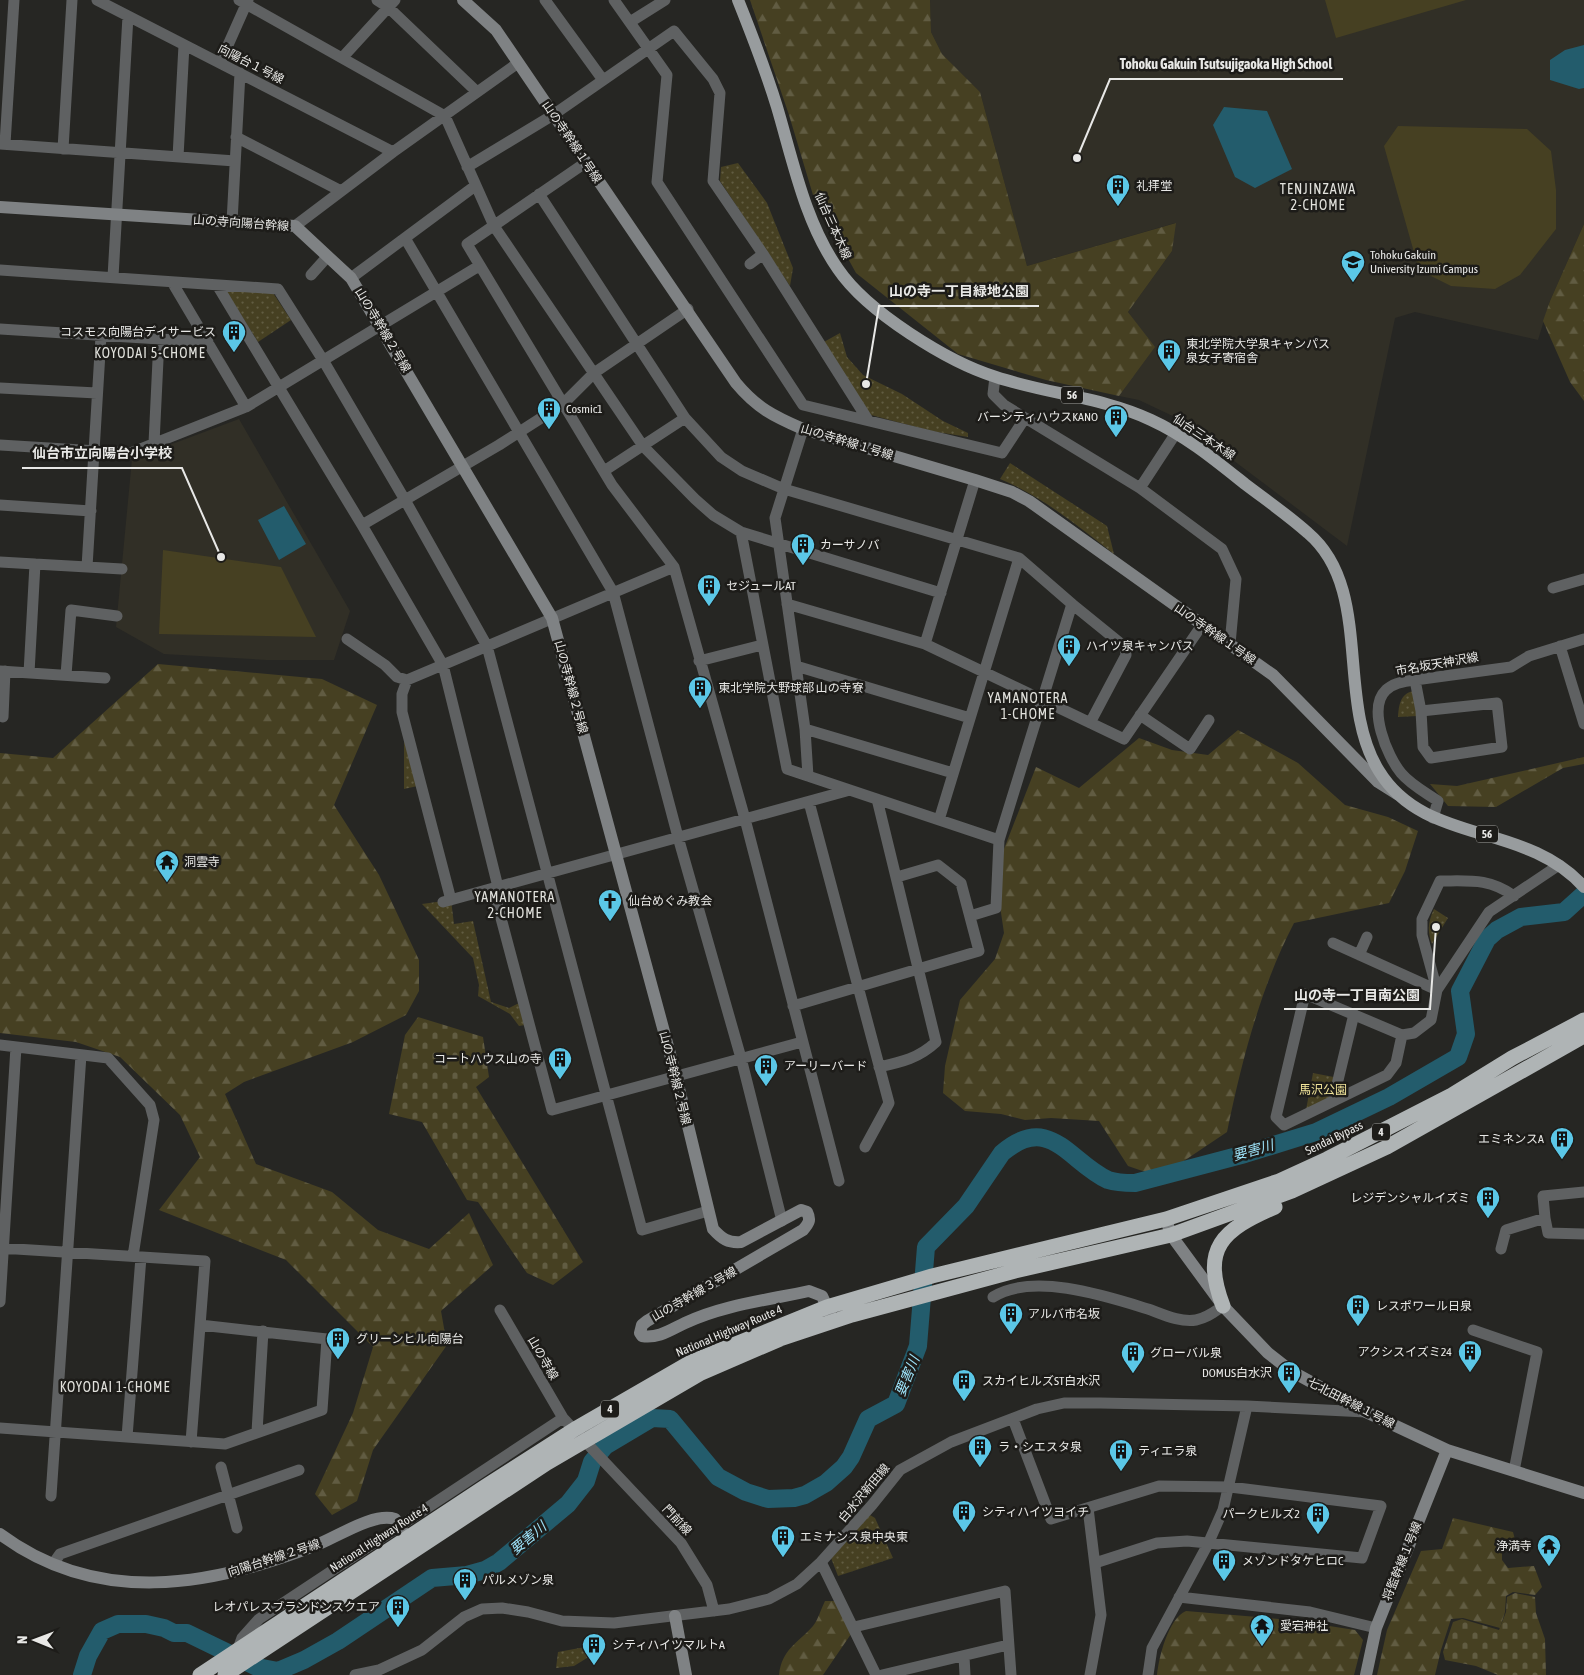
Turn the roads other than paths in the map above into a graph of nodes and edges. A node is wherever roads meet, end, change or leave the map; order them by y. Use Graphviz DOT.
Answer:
graph roads {
  1 [pos="14,0"];
  2 [pos="72,0"];
  3 [pos="97,0"];
  4 [pos="377,0"];
  5 [pos="463,0"];
  6 [pos="545,0"];
  7 [pos="614,0"];
  8 [pos="665,0"];
  9 [pos="738,0"];
  10 [pos="244,1"];
  11 [pos="392,4"];
  12 [pos="128,16"];
  13 [pos="630,22"];
  14 [pos="184,45"];
  15 [pos="648,48"];
  16 [pos="342,58"];
  17 [pos="220,63"];
  18 [pos="518,63"];
  19 [pos="240,73"];
  20 [pos="603,80"];
  21 [pos="476,91"];
  22 [pos="553,115"];
  23 [pos="445,116"];
  24 [pos="236,137"];
  25 [pos="2,144"];
  26 [pos="63,149"];
  27 [pos="393,152"];
  28 [pos="120,153"];
  29 [pos="178,157"];
  30 [pos="235,161"];
  31 [pos="585,162"];
  32 [pos="466,166"];
  33 [pos="475,186"];
  34 [pos="341,191"];
  35 [pos="539,194"];
  36 [pos="0,207"];
  37 [pos="116,214"];
  38 [pos="232,222"];
  39 [pos="295,226"];
  40 [pos="494,226"];
  41 [pos="405,238"];
  42 [pos="764,254"];
  43 [pos="327,257"];
  44 [pos="750,264"];
  45 [pos="480,266"];
  46 [pos="0,270"];
  47 [pos="311,276"];
  48 [pos="113,278"];
  49 [pos="351,278"];
  50 [pos="172,282"];
  51 [pos="217,285"];
  52 [pos="437,292"];
  53 [pos="688,309"];
  54 [pos="380,326"];
  55 [pos="0,329"];
  56 [pos="101,336"];
  57 [pos="159,339"];
  58 [pos="208,342"];
  59 [pos="637,345"];
  60 [pos="323,360"];
  61 [pos="594,373"];
  62 [pos="995,377"];
  63 [pos="0,388"];
  64 [pos="278,388"];
  65 [pos="97,393"];
  66 [pos="563,404"];
  67 [pos="246,407"];
  68 [pos="685,418"];
  69 [pos="1024,418"];
  70 [pos="868,420"];
  71 [pos="803,429"];
  72 [pos="520,432"];
  73 [pos="1176,433"];
  74 [pos="154,443"];
  75 [pos="0,445"];
  76 [pos="643,446"];
  77 [pos="94,451"];
  78 [pos="464,466"];
  79 [pos="604,471"];
  80 [pos="975,480"];
  81 [pos="1140,488"];
  82 [pos="784,489"];
  83 [pos="405,500"];
  84 [pos="0,505"];
  85 [pos="91,511"];
  86 [pos="362,525"];
  87 [pos="741,532"];
  88 [pos="957,540"];
  89 [pos="778,541"];
  90 [pos="1019,558"];
  91 [pos="0,562"];
  92 [pos="35,564"];
  93 [pos="674,566"];
  94 [pos="87,567"];
  95 [pos="122,569"];
  96 [pos="1584,579"];
  97 [pos="1553,588"];
  98 [pos="613,592"];
  99 [pos="941,593"];
  100 [pos="787,604"];
  101 [pos="1072,604"];
  102 [pos="117,616"];
  103 [pos="552,618"];
  104 [pos="1202,625"];
  105 [pos="347,639"];
  106 [pos="1584,639"];
  107 [pos="925,644"];
  108 [pos="1230,644"];
  109 [pos="762,645"];
  110 [pos="487,646"];
  111 [pos="1560,646"];
  112 [pos="699,661"];
  113 [pos="443,665"];
  114 [pos="796,666"];
  115 [pos="3,671"];
  116 [pos="984,672"];
  117 [pos="28,673"];
  118 [pos="66,675"];
  119 [pos="104,678"];
  120 [pos="407,680"];
  121 [pos="1415,680"];
  122 [pos="1580,699"];
  123 [pos="1042,700"];
  124 [pos="1421,711"];
  125 [pos="1140,715"];
  126 [pos="3,717"];
  127 [pos="970,718"];
  128 [pos="1209,720"];
  129 [pos="1090,723"];
  130 [pos="1584,724"];
  131 [pos="805,729"];
  132 [pos="1350,752"];
  133 [pos="1369,753"];
  134 [pos="953,773"];
  135 [pos="808,776"];
  136 [pos="850,790"];
  137 [pos="1397,794"];
  138 [pos="877,799"];
  139 [pos="809,802"];
  140 [pos="1433,818"];
  141 [pos="745,819"];
  142 [pos="939,820"];
  143 [pos="678,837"];
  144 [pos="999,840"];
  145 [pos="616,855"];
  146 [pos="1559,865"];
  147 [pos="549,873"];
  148 [pos="897,877"];
  149 [pos="1580,882"];
  150 [pos="496,887"];
  151 [pos="1514,896"];
  152 [pos="970,916"];
  153 [pos="1367,936"];
  154 [pos="1333,943"];
  155 [pos="1359,955"];
  156 [pos="920,969"];
  157 [pos="858,987"];
  158 [pos="1437,990"];
  159 [pos="792,1006"];
  160 [pos="1354,1014"];
  161 [pos="1584,1020"];
  162 [pos="1402,1035"];
  163 [pos="1584,1036"];
  164 [pos="802,1042"];
  165 [pos="0,1045"];
  166 [pos="16,1047"];
  167 [pos="81,1055"];
  168 [pos="741,1058"];
  169 [pos="879,1067"];
  170 [pos="676,1076"];
  171 [pos="608,1094"];
  172 [pos="1333,1101"];
  173 [pos="865,1147"];
  174 [pos="839,1181"];
  175 [pos="1292,1191"];
  176 [pos="1584,1192"];
  177 [pos="708,1211"];
  178 [pos="1545,1218"];
  179 [pos="1166,1219"];
  180 [pos="782,1221"];
  181 [pos="1171,1234"];
  182 [pos="1584,1234"];
  183 [pos="2,1248"];
  184 [pos="1501,1249"];
  185 [pos="68,1252"];
  186 [pos="137,1257"];
  187 [pos="992,1296"];
  188 [pos="0,1302"];
  189 [pos="1223,1306"];
  190 [pos="500,1310"];
  191 [pos="830,1314"];
  192 [pos="200,1325"];
  193 [pos="1473,1330"];
  194 [pos="263,1331"];
  195 [pos="1248,1406"];
  196 [pos="1366,1412"];
  197 [pos="563,1418"];
  198 [pos="1013,1419"];
  199 [pos="0,1428"];
  200 [pos="55,1432"];
  201 [pos="257,1432"];
  202 [pos="127,1437"];
  203 [pos="584,1439"];
  204 [pos="191,1442"];
  205 [pos="1447,1450"];
  206 [pos="220,1467"];
  207 [pos="299,1470"];
  208 [pos="1514,1470"];
  209 [pos="1230,1487"];
  210 [pos="1584,1493"];
  211 [pos="228,1495"];
  212 [pos="51,1496"];
  213 [pos="1088,1508"];
  214 [pos="237,1528"];
  215 [pos="0,1534"];
  216 [pos="407,1538"];
  217 [pos="1208,1544"];
  218 [pos="821,1562"];
  219 [pos="1095,1563"];
  220 [pos="53,1564"];
  221 [pos="1179,1597"];
  222 [pos="714,1611"];
  223 [pos="675,1616"];
  224 [pos="854,1627"];
  225 [pos="1376,1628"];
  226 [pos="1008,1645"];
  227 [pos="964,1656"];
  228 [pos="222,1671"];
  229 [pos="200,1675"];
  230 [pos="355,1675"];
  231 [pos="686,1675"];
  232 [pos="876,1675"];
  233 [pos="882,1675"];
  234 [pos="965,1675"];
  235 [pos="1011,1675"];
  236 [pos="1090,1675"];
  237 [pos="1148,1675"];
  238 [pos="1366,1675"];
  1 -- 25 [label="street"];
  2 -- 26 [label="street"];
  3 -- 12 [label="street, 向陽台１号線"];
  4 -- 11 [label="street"];
  5 -- 18 [label="street, 山の寺幹線１号線"];
  6 -- 20 [label="street"];
  7 -- 13 [label="street"];
  8 -- 13 [label="street"];
  9 -- 62 [label="main road, 仙台三本木線 / 56"];
  10 -- 16 [label="street"];
  10 -- 17 [label="street"];
  11 -- 16 [label="street"];
  11 -- 21 [label="street"];
  12 -- 14 [label="street, 向陽台１号線"];
  12 -- 28 [label="street"];
  13 -- 15 [label="street"];
  14 -- 17 [label="street, 向陽台１号線"];
  14 -- 29 [label="street"];
  15 -- 20 [label="street"];
  15 -- 42 [label="street"];
  15 -- 70 [label="street"];
  16 -- 23 [label="street"];
  17 -- 19 [label="street, 向陽台１号線"];
  18 -- 21 [label="street, 山の寺向陽台幹線"];
  18 -- 22 [label="street, 山の寺幹線１号線"];
  19 -- 24 [label="street"];
  19 -- 27 [label="street, 向陽台１号線"];
  20 -- 22 [label="street"];
  21 -- 23 [label="street, 山の寺向陽台幹線"];
  22 -- 31 [label="street, 山の寺幹線１号線"];
  22 -- 32 [label="street"];
  23 -- 27 [label="street, 山の寺向陽台幹線"];
  23 -- 32 [label="street"];
  24 -- 30 [label="street"];
  24 -- 34 [label="street"];
  25 -- 26 [label="street"];
  26 -- 28 [label="street"];
  27 -- 34 [label="street, 山の寺向陽台幹線"];
  28 -- 29 [label="street"];
  28 -- 37 [label="street"];
  29 -- 30 [label="street"];
  30 -- 38 [label="street"];
  31 -- 35 [label="street"];
  31 -- 53 [label="street, 山の寺幹線１号線"];
  32 -- 33 [label="street"];
  33 -- 40 [label="street"];
  33 -- 41 [label="street"];
  34 -- 39 [label="street, 山の寺向陽台幹線"];
  35 -- 40 [label="street"];
  35 -- 59 [label="street"];
  36 -- 37 [label="street, 山の寺向陽台幹線"];
  37 -- 38 [label="street, 山の寺向陽台幹線"];
  37 -- 48 [label="street"];
  38 -- 39 [label="street, 山の寺向陽台幹線"];
  39 -- 43 [label="street, 山の寺幹線２号線"];
  40 -- 45 [label="street"];
  40 -- 61 [label="street"];
  41 -- 49 [label="street"];
  41 -- 52 [label="street"];
  42 -- 44 [label="street"];
  42 -- 70 [label="street"];
  43 -- 47 [label="street"];
  43 -- 49 [label="street, 山の寺幹線２号線"];
  45 -- 52 [label="street"];
  45 -- 66 [label="street"];
  46 -- 48 [label="street"];
  48 -- 50 [label="street"];
  49 -- 54 [label="street, 山の寺幹線２号線"];
  50 -- 51 [label="street"];
  50 -- 58 [label="street"];
  51 -- 60 [label="street"];
  51 -- 64 [label="street"];
  52 -- 54 [label="street"];
  52 -- 72 [label="street"];
  53 -- 59 [label="street"];
  53 -- 71 [label="street, 山の寺幹線１号線"];
  54 -- 60 [label="street"];
  54 -- 78 [label="street, 山の寺幹線２号線"];
  55 -- 56 [label="street"];
  56 -- 57 [label="street"];
  56 -- 65 [label="street"];
  57 -- 58 [label="street"];
  57 -- 74 [label="street"];
  58 -- 67 [label="street"];
  59 -- 61 [label="street"];
  59 -- 68 [label="street"];
  60 -- 64 [label="street"];
  60 -- 83 [label="street"];
  61 -- 66 [label="street"];
  61 -- 76 [label="street"];
  62 -- 69 [label="street"];
  62 -- 73 [label="main road, 仙台三本木線 / 56"];
  63 -- 65 [label="street"];
  64 -- 67 [label="street"];
  64 -- 86 [label="street"];
  65 -- 77 [label="street"];
  66 -- 72 [label="street"];
  66 -- 79 [label="street"];
  67 -- 74 [label="street"];
  68 -- 76 [label="street"];
  68 -- 82 [label="street"];
  69 -- 70 [label="street"];
  69 -- 81 [label="street"];
  71 -- 80 [label="street, 山の寺幹線１号線"];
  71 -- 82 [label="street"];
  72 -- 78 [label="street"];
  72 -- 98 [label="street"];
  73 -- 81 [label="street"];
  73 -- 133 [label="main road, 仙台三本木線 / 56"];
  74 -- 77 [label="street"];
  75 -- 77 [label="street"];
  76 -- 79 [label="street"];
  76 -- 87 [label="street"];
  77 -- 85 [label="street"];
  78 -- 83 [label="street"];
  78 -- 103 [label="street, 山の寺幹線２号線"];
  79 -- 93 [label="street"];
  80 -- 88 [label="street"];
  80 -- 104 [label="street, 山の寺幹線１号線"];
  81 -- 108 [label="street"];
  82 -- 88 [label="street"];
  82 -- 89 [label="street"];
  83 -- 86 [label="street"];
  83 -- 110 [label="street"];
  84 -- 85 [label="street"];
  85 -- 94 [label="street"];
  86 -- 113 [label="street"];
  87 -- 89 [label="street"];
  87 -- 109 [label="street"];
  88 -- 90 [label="street"];
  88 -- 99 [label="street"];
  89 -- 99 [label="street"];
  89 -- 100 [label="street"];
  90 -- 101 [label="street"];
  90 -- 116 [label="street"];
  91 -- 92 [label="street"];
  92 -- 94 [label="street"];
  92 -- 117 [label="street"];
  93 -- 98 [label="street"];
  93 -- 112 [label="street"];
  94 -- 95 [label="street"];
  96 -- 97 [label="street"];
  98 -- 103 [label="street"];
  98 -- 143 [label="street"];
  99 -- 107 [label="street"];
  100 -- 107 [label="street"];
  100 -- 114 [label="street"];
  101 -- 123 [label="street"];
  101 -- 129 [label="street"];
  102 -- 118 [label="street"];
  103 -- 110 [label="street"];
  103 -- 145 [label="street, 山の寺幹線２号線"];
  104 -- 108 [label="street, 山の寺幹線１号線"];
  104 -- 125 [label="street"];
  105 -- 120 [label="street"];
  106 -- 111 [label="street, 市名坂天神沢線"];
  107 -- 116 [label="street"];
  108 -- 132 [label="street, 山の寺幹線１号線"];
  109 -- 112 [label="street"];
  109 -- 135 [label="street"];
  110 -- 113 [label="street"];
  110 -- 147 [label="street"];
  111 -- 121 [label="street, 市名坂天神沢線"];
  111 -- 122 [label="street"];
  112 -- 141 [label="street"];
  113 -- 120 [label="street"];
  113 -- 150 [label="street"];
  114 -- 127 [label="street"];
  114 -- 131 [label="street"];
  115 -- 117 [label="street"];
  115 -- 126 [label="street"];
  116 -- 123 [label="street"];
  116 -- 127 [label="street"];
  117 -- 118 [label="street"];
  118 -- 119 [label="street"];
  120 -- 150 [label="street"];
  121 -- 124 [label="street"];
  121 -- 140 [label="street, 市名坂天神沢線"];
  122 -- 130 [label="street"];
  123 -- 129 [label="street"];
  123 -- 144 [label="street"];
  124 -- 124 [label="street"];
  125 -- 128 [label="street"];
  125 -- 129 [label="street"];
  127 -- 134 [label="street"];
  131 -- 134 [label="street"];
  131 -- 135 [label="street"];
  132 -- 133 [label="street"];
  132 -- 137 [label="street, 山の寺幹線１号線"];
  133 -- 137 [label="main road, 仙台三本木線 / 56"];
  134 -- 142 [label="street"];
  135 -- 136 [label="street"];
  136 -- 138 [label="street"];
  136 -- 139 [label="street"];
  137 -- 140 [label="main road, 仙台三本木線 / 56"];
  138 -- 142 [label="street"];
  138 -- 148 [label="street"];
  139 -- 141 [label="street"];
  139 -- 157 [label="street"];
  140 -- 146 [label="main road, 仙台三本木線 / 56"];
  141 -- 143 [label="street"];
  141 -- 159 [label="street"];
  142 -- 144 [label="street"];
  143 -- 145 [label="street"];
  143 -- 168 [label="street"];
  144 -- 152 [label="street"];
  145 -- 147 [label="street"];
  145 -- 170 [label="street, 山の寺幹線２号線"];
  146 -- 149 [label="main road, 仙台三本木線 / 56"];
  146 -- 151 [label="street"];
  147 -- 150 [label="street"];
  147 -- 171 [label="street"];
  148 -- 152 [label="street"];
  148 -- 156 [label="street"];
  150 -- 171 [label="street"];
  151 -- 158 [label="street"];
  151 -- 158 [label="street"];
  152 -- 156 [label="street"];
  153 -- 155 [label="street"];
  154 -- 155 [label="street"];
  155 -- 158 [label="street"];
  156 -- 157 [label="street"];
  156 -- 169 [label="street"];
  157 -- 159 [label="street"];
  157 -- 169 [label="street"];
  158 -- 162 [label="street"];
  159 -- 164 [label="street"];
  160 -- 162 [label="street"];
  160 -- 172 [label="street"];
  160 -- 172 [label="street"];
  161 -- 179 [label="highway, Sendai Bypass / 4"];
  162 -- 172 [label="street"];
  163 -- 175 [label="highway, 4"];
  164 -- 168 [label="street"];
  164 -- 174 [label="street"];
  165 -- 166 [label="street"];
  166 -- 167 [label="street"];
  166 -- 183 [label="street"];
  167 -- 185 [label="street"];
  167 -- 186 [label="street"];
  168 -- 170 [label="street"];
  168 -- 180 [label="street"];
  169 -- 173 [label="street"];
  170 -- 171 [label="street"];
  170 -- 177 [label="street, 山の寺幹線２号線"];
  171 -- 177 [label="street"];
  175 -- 181 [label="highway, 4"];
  175 -- 189 [label="highway"];
  176 -- 178 [label="street"];
  177 -- 180 [label="street, 山の寺幹線３号線"];
  178 -- 182 [label="street"];
  178 -- 184 [label="street"];
  179 -- 181 [label="street, 七北田幹線１号線"];
  179 -- 191 [label="highway, National Highway Route 4 / 4"];
  180 -- 191 [label="street, 山の寺幹線３号線"];
  181 -- 189 [label="street, 七北田幹線１号線"];
  181 -- 191 [label="highway, National Highway Route 4 / 4"];
  183 -- 185 [label="street"];
  183 -- 188 [label="street"];
  185 -- 186 [label="street"];
  185 -- 200 [label="street"];
  186 -- 192 [label="street"];
  186 -- 202 [label="street"];
  187 -- 189 [label="street"];
  189 -- 196 [label="street, 七北田幹線１号線"];
  190 -- 197 [label="street, 山の寺線"];
  191 -- 203 [label="highway, National Highway Route 4 / 4"];
  192 -- 194 [label="street"];
  192 -- 204 [label="street"];
  193 -- 208 [label="street"];
  194 -- 201 [label="street"];
  194 -- 201 [label="street"];
  195 -- 196 [label="street, 白水沢新田線"];
  195 -- 198 [label="street, 白水沢新田線"];
  195 -- 209 [label="street"];
  196 -- 205 [label="street, 七北田幹線１号線"];
  197 -- 203 [label="street, 山の寺線"];
  197 -- 216 [label="street"];
  198 -- 213 [label="street"];
  198 -- 218 [label="street, 白水沢新田線"];
  199 -- 200 [label="street"];
  200 -- 202 [label="street"];
  200 -- 212 [label="street"];
  201 -- 204 [label="street"];
  202 -- 204 [label="street"];
  203 -- 216 [label="highway, National Highway Route 4 / 4"];
  203 -- 222 [label="street, 門前線"];
  205 -- 208 [label="street, 七北田幹線１号線"];
  205 -- 225 [label="street, 将監幹線１号線"];
  206 -- 211 [label="street"];
  207 -- 211 [label="street"];
  208 -- 210 [label="street, 七北田幹線１号線"];
  209 -- 213 [label="street"];
  209 -- 217 [label="street"];
  209 -- 217 [label="street"];
  211 -- 214 [label="street"];
  211 -- 220 [label="street"];
  213 -- 219 [label="street"];
  215 -- 220 [label="street, 向陽台幹線２号線"];
  216 -- 220 [label="street, 向陽台幹線２号線"];
  216 -- 228 [label="highway, National Highway Route 4 / 4"];
  216 -- 228 [label="highway, National Highway Route 4 / 4"];
  217 -- 219 [label="street"];
  217 -- 221 [label="street"];
  218 -- 222 [label="street, 白水沢新田線"];
  218 -- 224 [label="street"];
  219 -- 236 [label="street"];
  221 -- 225 [label="street"];
  221 -- 237 [label="street"];
  222 -- 223 [label="street, 白水沢新田線"];
  223 -- 230 [label="street, 白水沢新田線"];
  223 -- 231 [label="street"];
  224 -- 226 [label="street"];
  224 -- 232 [label="street"];
  225 -- 238 [label="street, 将監幹線１号線"];
  226 -- 227 [label="street"];
  226 -- 235 [label="street"];
  227 -- 233 [label="street"];
  227 -- 234 [label="street"];
  228 -- 229 [label="highway, National Highway Route 4 / 4"];
}
